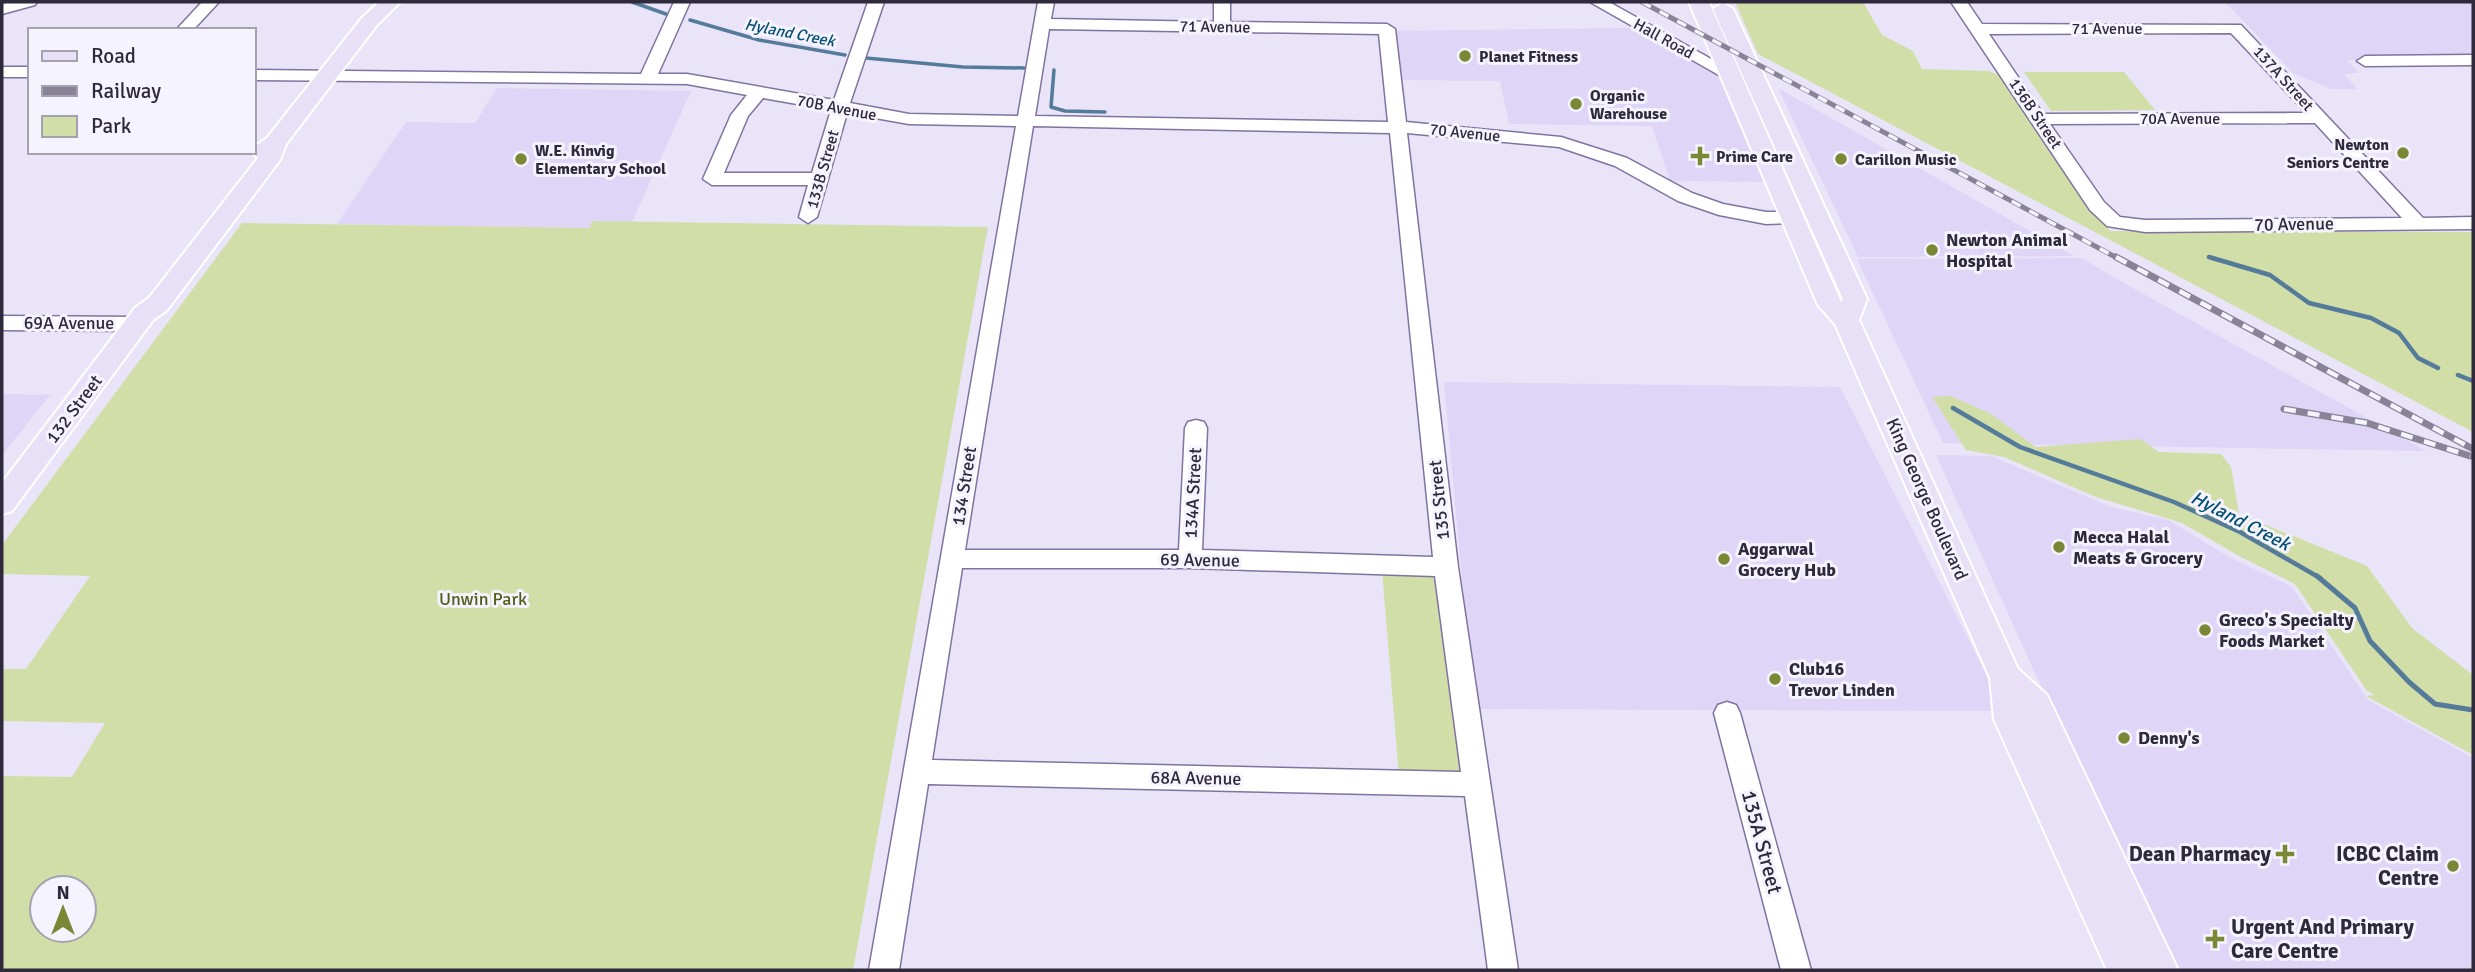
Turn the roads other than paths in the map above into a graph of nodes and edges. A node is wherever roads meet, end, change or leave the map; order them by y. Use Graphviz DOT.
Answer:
graph roads {
  1 [pos="29,2"];
  2 [pos="211,2"];
  3 [pos="378,2"];
  4 [pos="390,2"];
  5 [pos="682,2"];
  6 [pos="876,2"];
  7 [pos="1046,2"];
  8 [pos="1222,2"];
  9 [pos="1598,2"];
  10 [pos="1699,2"];
  11 [pos="1720,2"];
  12 [pos="1959,2"];
  13 [pos="2,9"];
  14 [pos="369,22"];
  15 [pos="1043,24"];
  16 [pos="1222,26"];
  17 [pos="186,28"];
  18 [pos="1387,29"];
  19 [pos="1979,29"];
  20 [pos="2235,29"];
  21 [pos="2473,60"];
  22 [pos="2365,61"];
  23 [pos="2,72"];
  24 [pos="28,72"];
  25 [pos="1730,74"];
  26 [pos="256,75"];
  27 [pos="328,75"];
  28 [pos="647,79"];
  29 [pos="1759,90"];
  30 [pos="760,91"];
  31 [pos="840,108"];
  32 [pos="2320,118"];
  33 [pos="2040,119"];
  34 [pos="1026,120"];
  35 [pos="1399,126"];
  36 [pos="1422,128"];
  37 [pos="820,179"];
  38 [pos="808,217"];
  39 [pos="1805,217"];
  40 [pos="2114,222"];
  41 [pos="2417,223"];
  42 [pos="2473,223"];
  43 [pos="141,319"];
  44 [pos="2,323"];
  45 [pos="1196,428"];
  46 [pos="2,503"];
  47 [pos="953,559"];
  48 [pos="1190,559"];
  49 [pos="1446,567"];
  50 [pos="2006,678"];
  51 [pos="1727,713"];
  52 [pos="916,772"];
  53 [pos="1476,784"];
  54 [pos="2121,967"];
  55 [pos="884,970"];
  56 [pos="1503,970"];
  57 [pos="1796,970"];
  58 [pos="2160,970"];
  1 -- 13 [label="street"];
  2 -- 17 [label="street"];
  3 -- 14 [label="main road, 132 Street"];
  4 -- 14 [label="main road, 132 Street"];
  5 -- 28 [label="street"];
  6 -- 31 [label="street, 133B Street"];
  7 -- 15 [label="street, 134 Street"];
  8 -- 16 [label="street"];
  9 -- 25 [label="street, Hall Road"];
  10 -- 25 [label="main road, King George Boulevard"];
  11 -- 29 [label="main road, King George Boulevard"];
  12 -- 19 [label="street, 136B Street"];
  14 -- 27 [label="main road, 132 Street"];
  15 -- 16 [label="street, 71 Avenue"];
  15 -- 34 [label="street, 134 Street"];
  16 -- 18 [label="street, 71 Avenue"];
  18 -- 35 [label="street, 135 Street"];
  19 -- 20 [label="street, 71 Avenue"];
  19 -- 33 [label="street, 136B Street"];
  20 -- 32 [label="street, 137A Street"];
  21 -- 22 [label="street"];
  23 -- 24 [label="street"];
  25 -- 29 [label="main road"];
  25 -- 39 [label="main road, King George Boulevard"];
  26 -- 27 [label="street, 70B Avenue"];
  27 -- 28 [label="street, 70B Avenue"];
  27 -- 43 [label="main road, 132 Street"];
  28 -- 30 [label="street, 70B Avenue"];
  29 -- 39 [label="main road, King George Boulevard"];
  30 -- 31 [label="street, 70B Avenue"];
  30 -- 37 [label="street"];
  31 -- 34 [label="street, 70B Avenue"];
  31 -- 37 [label="street, 133B Street"];
  32 -- 33 [label="street, 70A Avenue"];
  32 -- 41 [label="street, 137A Street"];
  33 -- 40 [label="street, 136B Street"];
  34 -- 35 [label="street, 70B Avenue"];
  34 -- 47 [label="street, 134 Street"];
  35 -- 36 [label="street, 70B Avenue"];
  35 -- 49 [label="street, 135 Street"];
  36 -- 39 [label="street, 70 Avenue"];
  37 -- 38 [label="street, 133B Street"];
  39 -- 50 [label="main road, King George Boulevard"];
  40 -- 41 [label="street, 70 Avenue"];
  41 -- 42 [label="street, 70 Avenue"];
  43 -- 44 [label="street, 69A Avenue"];
  43 -- 46 [label="main road, 132 Street"];
  45 -- 48 [label="street, 134A Street"];
  47 -- 48 [label="street, 69 Avenue"];
  47 -- 52 [label="street, 134 Street"];
  48 -- 49 [label="street, 69 Avenue"];
  49 -- 53 [label="street, 135 Street"];
  50 -- 54 [label="main road, King George Boulevard"];
  50 -- 58 [label="main road, King George Boulevard"];
  51 -- 57 [label="street, 135A Street"];
  52 -- 53 [label="street, 68A Avenue"];
  52 -- 55 [label="street, 134 Street"];
  53 -- 56 [label="street, 135 Street"];
}
